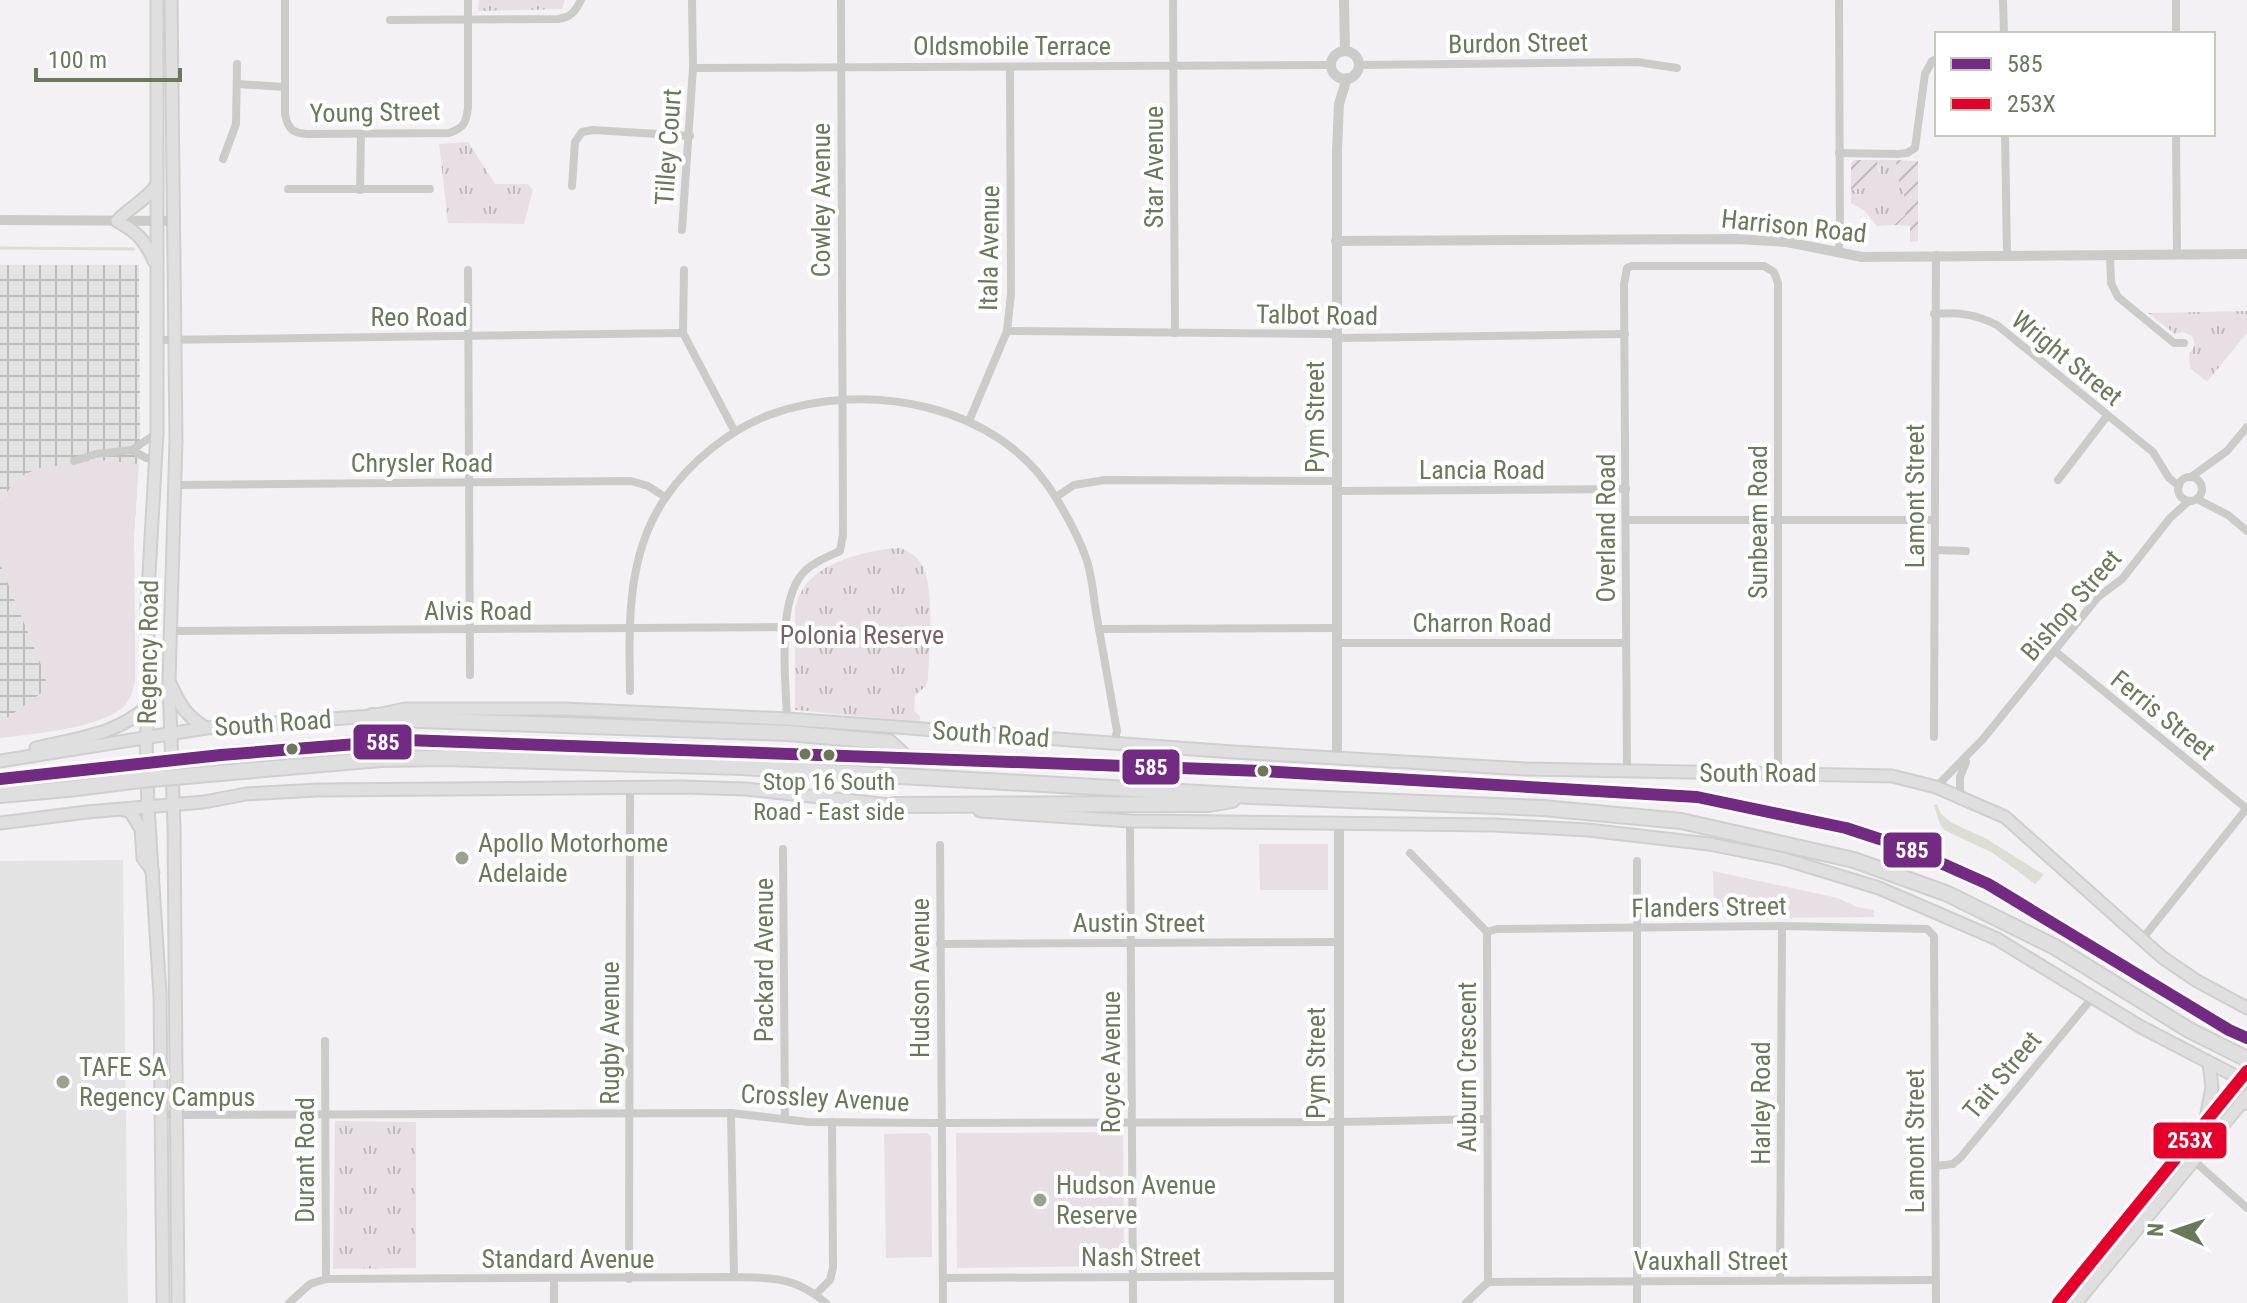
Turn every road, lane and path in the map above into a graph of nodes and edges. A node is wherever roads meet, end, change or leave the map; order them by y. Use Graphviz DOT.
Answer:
graph roads {
  1 [pos="157,0"];
  2 [pos="171,0"];
  3 [pos="285,0"];
  4 [pos="468,0"];
  5 [pos="581,0"];
  6 [pos="692,0"];
  7 [pos="841,0"];
  8 [pos="1173,0"];
  9 [pos="1344,0"];
  10 [pos="1839,0"];
  11 [pos="2003,0"];
  12 [pos="2176,0"];
  13 [pos="468,19"];
  14 [pos="390,20"];
  15 [pos="2004,32"];
  16 [pos="2176,32"];
  17 [pos="1345,51"];
  18 [pos="1935,60"];
  19 [pos="237,64"];
  20 [pos="1174,65"];
  21 [pos="1331,65"];
  22 [pos="1358,65"];
  23 [pos="841,67"];
  24 [pos="1010,67"];
  25 [pos="693,68"];
  26 [pos="1677,68"];
  27 [pos="1347,78"];
  28 [pos="237,84"];
  29 [pos="285,87"];
  30 [pos="156,129"];
  31 [pos="173,129"];
  32 [pos="361,134"];
  33 [pos="690,136"];
  34 [pos="2005,136"];
  35 [pos="2176,136"];
  36 [pos="1839,153"];
  37 [pos="223,159"];
  38 [pos="156,186"];
  39 [pos="572,186"];
  40 [pos="288,189"];
  41 [pos="430,189"];
  42 [pos="360,190"];
  43 [pos="0,220"];
  44 [pos="117,221"];
  45 [pos="174,221"];
  46 [pos="156,222"];
  47 [pos="682,230"];
  48 [pos="1336,241"];
  49 [pos="1838,253"];
  50 [pos="2110,254"];
  51 [pos="2177,254"];
  52 [pos="2247,254"];
  53 [pos="1936,255"];
  54 [pos="2007,255"];
  55 [pos="156,265"];
  56 [pos="468,270"];
  57 [pos="684,270"];
  58 [pos="1774,272"];
  59 [pos="1934,314"];
  60 [pos="1007,331"];
  61 [pos="683,333"];
  62 [pos="1175,333"];
  63 [pos="1625,334"];
  64 [pos="1336,335"];
  65 [pos="469,336"];
  66 [pos="175,339"];
  67 [pos="156,340"];
  68 [pos="2184,343"];
  69 [pos="841,401"];
  70 [pos="2107,416"];
  71 [pos="969,421"];
  72 [pos="2247,427"];
  73 [pos="735,432"];
  74 [pos="157,433"];
  75 [pos="176,440"];
  76 [pos="132,450"];
  77 [pos="156,459"];
  78 [pos="74,461"];
  79 [pos="2212,463"];
  80 [pos="2058,480"];
  81 [pos="469,483"];
  82 [pos="2200,483"];
  83 [pos="2183,484"];
  84 [pos="176,485"];
  85 [pos="1338,486"];
  86 [pos="1626,489"];
  87 [pos="665,497"];
  88 [pos="1056,497"];
  89 [pos="2196,498"];
  90 [pos="2170,518"];
  91 [pos="1626,520"];
  92 [pos="1935,520"];
  93 [pos="1777,521"];
  94 [pos="2247,531"];
  95 [pos="1935,550"];
  96 [pos="1966,551"];
  97 [pos="786,627"];
  98 [pos="1337,628"];
  99 [pos="629,629"];
  100 [pos="1099,629"];
  101 [pos="170,631"];
  102 [pos="469,631"];
  103 [pos="1338,643"];
  104 [pos="1626,643"];
  105 [pos="2055,651"];
  106 [pos="470,675"];
  107 [pos="169,681"];
  108 [pos="630,691"];
  109 [pos="150,704"];
  110 [pos="372,716"];
  111 [pos="787,719"];
  112 [pos="206,728"];
  113 [pos="171,733"];
  114 [pos="146,737"];
  115 [pos="1934,737"];
  116 [pos="1114,743"];
  117 [pos="1970,754"];
  118 [pos="906,758"];
  119 [pos="1337,758"];
  120 [pos="0,759"];
  121 [pos="1627,773"];
  122 [pos="1778,773"];
  123 [pos="0,779"];
  124 [pos="630,787"];
  125 [pos="1936,787"];
  126 [pos="0,795"];
  127 [pos="1252,796"];
  128 [pos="1960,796"];
  129 [pos="204,802"];
  130 [pos="173,805"];
  131 [pos="894,805"];
  132 [pos="148,807"];
  133 [pos="2247,809"];
  134 [pos="109,810"];
  135 [pos="1130,821"];
  136 [pos="0,823"];
  137 [pos="1339,823"];
  138 [pos="174,828"];
  139 [pos="940,845"];
  140 [pos="783,849"];
  141 [pos="1410,853"];
  142 [pos="1637,861"];
  143 [pos="153,872"];
  144 [pos="1782,926"];
  145 [pos="1636,928"];
  146 [pos="1932,931"];
  147 [pos="1487,932"];
  148 [pos="2143,938"];
  149 [pos="1337,942"];
  150 [pos="1130,943"];
  151 [pos="940,944"];
  152 [pos="2092,998"];
  153 [pos="2246,1007"];
  154 [pos="2247,1038"];
  155 [pos="325,1041"];
  156 [pos="2247,1059"];
  157 [pos="2209,1063"];
  158 [pos="2245,1077"];
  159 [pos="2245,1101"];
  160 [pos="731,1113"];
  161 [pos="162,1115"];
  162 [pos="177,1115"];
  163 [pos="629,1115"];
  164 [pos="325,1116"];
  165 [pos="785,1119"];
  166 [pos="1486,1119"];
  167 [pos="832,1122"];
  168 [pos="940,1122"];
  169 [pos="1132,1122"];
  170 [pos="1338,1122"];
  171 [pos="2205,1123"];
  172 [pos="2183,1151"];
  173 [pos="2194,1160"];
  174 [pos="1936,1166"];
  175 [pos="2247,1208"];
  176 [pos="1338,1276"];
  177 [pos="734,1277"];
  178 [pos="943,1278"];
  179 [pos="1133,1278"];
  180 [pos="326,1279"];
  181 [pos="629,1279"];
  182 [pos="554,1280"];
  183 [pos="1780,1280"];
  184 [pos="1935,1280"];
  185 [pos="1637,1281"];
  186 [pos="1488,1282"];
  187 [pos="816,1294"];
  188 [pos="163,1303"];
  189 [pos="178,1303"];
  190 [pos="289,1303"];
  191 [pos="554,1303"];
  192 [pos="826,1303"];
  193 [pos="943,1303"];
  194 [pos="1133,1303"];
  195 [pos="1339,1303"];
  196 [pos="1466,1303"];
  197 [pos="1637,1303"];
  198 [pos="1936,1303"];
  199 [pos="2058,1303"];
  200 [pos="2076,1303"];
  1 -- 30 [label="main road, Regency Road"];
  2 -- 31 [label="main road, Regency Road"];
  3 -- 29 [label="street, Young Street"];
  4 -- 13 [label="street, Young Street"];
  5 -- 13 [label="street"];
  6 -- 25 [label="street, Tilley Court"];
  7 -- 23 [label="street, Cowley Avenue"];
  8 -- 20 [label="street, Star Avenue"];
  9 -- 17 [label="street"];
  10 -- 36 [label="street"];
  11 -- 15 [label="street"];
  12 -- 16 [label="street"];
  13 -- 14 [label="street"];
  13 -- 32 [label="street, Young Street"];
  17 -- 21 [label="street"];
  17 -- 22 [label="street"];
  18 -- 36 [label="street"];
  19 -- 28 [label="street"];
  20 -- 21 [label="street, Oldsmobile Terrace"];
  20 -- 24 [label="street, Oldsmobile Terrace"];
  20 -- 62 [label="street, Star Avenue"];
  21 -- 27 [label="street"];
  22 -- 26 [label="street, Burdon Street"];
  22 -- 27 [label="street"];
  23 -- 24 [label="street, Oldsmobile Terrace"];
  23 -- 25 [label="street, Oldsmobile Terrace"];
  23 -- 69 [label="street, Cowley Avenue"];
  24 -- 60 [label="street, Itala Avenue"];
  25 -- 33 [label="street, Tilley Court"];
  27 -- 48 [label="street, Pym Street"];
  28 -- 29 [label="street"];
  28 -- 37 [label="street"];
  29 -- 32 [label="street, Young Street"];
  30 -- 31 [label="main road"];
  30 -- 38 [label="main road, Regency Road"];
  31 -- 45 [label="main road, Regency Road"];
  32 -- 42 [label="street"];
  33 -- 39 [label="street"];
  33 -- 47 [label="street, Tilley Court"];
  34 -- 54 [label="street"];
  35 -- 51 [label="street"];
  36 -- 49 [label="street"];
  38 -- 44 [label="main road"];
  38 -- 46 [label="main road, Regency Road"];
  40 -- 42 [label="street"];
  41 -- 42 [label="street"];
  43 -- 44 [label="street"];
  44 -- 46 [label="street"];
  44 -- 55 [label="main road"];
  45 -- 46 [label="street"];
  45 -- 66 [label="main road, Regency Road"];
  46 -- 55 [label="main road, Regency Road"];
  48 -- 49 [label="street, Harrison Road"];
  48 -- 64 [label="street, Pym Street"];
  49 -- 53 [label="street, Harrison Road"];
  50 -- 51 [label="street, Harrison Road"];
  50 -- 54 [label="street, Harrison Road"];
  50 -- 68 [label="street"];
  51 -- 52 [label="street, Harrison Road"];
  53 -- 54 [label="street, Harrison Road"];
  53 -- 59 [label="street, Lamont Street"];
  55 -- 67 [label="main road, Regency Road"];
  56 -- 65 [label="street"];
  57 -- 61 [label="street"];
  58 -- 63 [label="street, Overland Road"];
  58 -- 93 [label="street, Sunbeam Road"];
  59 -- 70 [label="street, Wright Street"];
  59 -- 92 [label="street, Lamont Street"];
  60 -- 62 [label="street, Talbot Road"];
  60 -- 71 [label="street, Itala Avenue"];
  61 -- 65 [label="street, Reo Road"];
  61 -- 73 [label="street"];
  62 -- 64 [label="street, Talbot Road"];
  63 -- 64 [label="street, Talbot Road"];
  63 -- 86 [label="street, Overland Road"];
  64 -- 85 [label="street, Pym Street"];
  65 -- 66 [label="street, Reo Road"];
  65 -- 81 [label="street"];
  66 -- 67 [label="street, Reo Road"];
  66 -- 75 [label="main road, Regency Road"];
  67 -- 74 [label="main road, Regency Road"];
  69 -- 71 [label="street"];
  69 -- 73 [label="street"];
  69 -- 97 [label="street, Cowley Avenue"];
  70 -- 80 [label="street"];
  70 -- 83 [label="street, Wright Street"];
  71 -- 88 [label="street"];
  72 -- 79 [label="street"];
  73 -- 87 [label="street"];
  74 -- 76 [label="street"];
  74 -- 77 [label="main road, Regency Road"];
  75 -- 77 [label="main road"];
  75 -- 84 [label="main road, Regency Road"];
  76 -- 77 [label="street"];
  76 -- 78 [label="street"];
  77 -- 109 [label="main road, Regency Road"];
  79 -- 82 [label="street"];
  79 -- 83 [label="street"];
  81 -- 84 [label="street, Chrysler Road"];
  81 -- 87 [label="street, Chrysler Road"];
  81 -- 102 [label="street"];
  82 -- 83 [label="street"];
  82 -- 89 [label="street"];
  83 -- 89 [label="street"];
  83 -- 90 [label="street, Bishop Street"];
  84 -- 101 [label="main road, Regency Road"];
  85 -- 86 [label="street, Lancia Road"];
  85 -- 88 [label="street, Lancia Road"];
  85 -- 98 [label="street, Pym Street"];
  86 -- 91 [label="street, Overland Road"];
  87 -- 99 [label="street"];
  88 -- 100 [label="street"];
  89 -- 90 [label="street, Bishop Street"];
  89 -- 94 [label="street"];
  90 -- 105 [label="street, Bishop Street"];
  91 -- 93 [label="street"];
  91 -- 104 [label="street, Overland Road"];
  92 -- 93 [label="street"];
  92 -- 95 [label="street, Lamont Street"];
  93 -- 122 [label="street, Sunbeam Road"];
  95 -- 96 [label="street"];
  95 -- 115 [label="street, Lamont Street"];
  97 -- 99 [label="street, Alvis Road"];
  97 -- 111 [label="street"];
  98 -- 100 [label="street"];
  98 -- 103 [label="street, Pym Street"];
  99 -- 102 [label="street, Alvis Road"];
  99 -- 108 [label="street"];
  100 -- 116 [label="street"];
  101 -- 102 [label="street, Alvis Road"];
  101 -- 107 [label="main road, Regency Road"];
  102 -- 106 [label="street"];
  103 -- 104 [label="street, Charron Road"];
  103 -- 119 [label="street, Pym Street"];
  104 -- 121 [label="street, Overland Road"];
  105 -- 117 [label="street, Bishop Street"];
  105 -- 133 [label="street, Ferris Street"];
  107 -- 112 [label="main road"];
  107 -- 113 [label="main road, Regency Road"];
  109 -- 114 [label="main road, Regency Road"];
  109 -- 120 [label="main road"];
  110 -- 111 [label="main road, South Road"];
  110 -- 112 [label="main road, South Road"];
  110 -- 118 [label="highway"];
  111 -- 116 [label="main road, South Road"];
  112 -- 113 [label="main road, South Road"];
  113 -- 114 [label="main road, South Road"];
  113 -- 130 [label="main road, Regency Road"];
  114 -- 120 [label="main road, South Road"];
  114 -- 132 [label="main road, Regency Road"];
  116 -- 119 [label="main road, South Road"];
  117 -- 125 [label="street, Bishop Street"];
  117 -- 128 [label="street, Bishop Street"];
  118 -- 123 [label="highway, bridge"];
  118 -- 154 [label="highway"];
  119 -- 121 [label="main road, South Road"];
  121 -- 122 [label="main road, South Road"];
  122 -- 125 [label="main road, South Road"];
  124 -- 129 [label="main road"];
  124 -- 131 [label="main road"];
  124 -- 163 [label="street, Rugby Avenue"];
  125 -- 128 [label="main road, South Road"];
  126 -- 127 [label="highway, bridge"];
  127 -- 131 [label="highway"];
  127 -- 156 [label="highway"];
  128 -- 148 [label="main road, South Road"];
  129 -- 130 [label="main road"];
  129 -- 138 [label="main road"];
  130 -- 132 [label="main road"];
  130 -- 138 [label="main road, Regency Road"];
  131 -- 135 [label="main road"];
  132 -- 134 [label="main road"];
  132 -- 143 [label="main road, Regency Road"];
  133 -- 148 [label="street"];
  134 -- 136 [label="main road"];
  134 -- 143 [label="main road"];
  135 -- 137 [label="main road"];
  135 -- 150 [label="street, Royce Avenue"];
  137 -- 149 [label="street, Pym Street"];
  137 -- 152 [label="main road"];
  138 -- 162 [label="main road, Regency Road"];
  139 -- 151 [label="street, Hudson Avenue"];
  140 -- 165 [label="street, Packard Avenue"];
  141 -- 147 [label="street"];
  142 -- 145 [label="street"];
  143 -- 161 [label="main road, Regency Road"];
  144 -- 145 [label="street, Flanders Street"];
  144 -- 146 [label="street, Flanders Street"];
  144 -- 183 [label="street, Harley Road"];
  145 -- 147 [label="street, Flanders Street"];
  145 -- 185 [label="street"];
  146 -- 174 [label="street, Lamont Street"];
  147 -- 166 [label="street, Auburn Crescent"];
  148 -- 153 [label="main road, South Road"];
  149 -- 150 [label="street, Austin Street"];
  149 -- 170 [label="street, Pym Street"];
  150 -- 151 [label="street, Austin Street"];
  150 -- 169 [label="street, Royce Avenue"];
  151 -- 168 [label="street, Hudson Avenue"];
  152 -- 157 [label="main road"];
  152 -- 174 [label="street, Tait Street"];
  155 -- 164 [label="street, Durant Road"];
  157 -- 158 [label="main road"];
  157 -- 171 [label="main road"];
  158 -- 171 [label="main road"];
  159 -- 173 [label="main road"];
  160 -- 163 [label="street, Crossley Avenue"];
  160 -- 165 [label="street, Crossley Avenue"];
  160 -- 177 [label="street"];
  161 -- 162 [label="street, Crossley Avenue"];
  161 -- 188 [label="main road, Regency Road"];
  162 -- 164 [label="street, Crossley Avenue"];
  162 -- 189 [label="main road, Regency Road"];
  163 -- 164 [label="street, Crossley Avenue"];
  163 -- 181 [label="street, Rugby Avenue"];
  164 -- 180 [label="street, Durant Road"];
  165 -- 167 [label="street, Crossley Avenue"];
  166 -- 170 [label="street, Crossley Avenue"];
  166 -- 186 [label="street, Auburn Crescent"];
  167 -- 168 [label="street, Crossley Avenue"];
  167 -- 187 [label="street"];
  168 -- 169 [label="street, Crossley Avenue"];
  168 -- 178 [label="street, Hudson Avenue"];
  169 -- 170 [label="street, Crossley Avenue"];
  169 -- 179 [label="street, Royce Avenue"];
  170 -- 176 [label="street, Pym Street"];
  171 -- 172 [label="main road"];
  172 -- 173 [label="street"];
  172 -- 199 [label="main road"];
  173 -- 175 [label="street"];
  173 -- 200 [label="main road"];
  174 -- 184 [label="street, Lamont Street"];
  176 -- 179 [label="street, Nash Street"];
  176 -- 195 [label="street, Pym Street"];
  177 -- 181 [label="street, Standard Avenue"];
  177 -- 187 [label="street, Standard Avenue"];
  178 -- 179 [label="street, Nash Street"];
  178 -- 193 [label="street, Hudson Avenue"];
  179 -- 194 [label="street, Royce Avenue"];
  180 -- 182 [label="street, Standard Avenue"];
  180 -- 190 [label="street, Standard Avenue"];
  181 -- 182 [label="street, Standard Avenue"];
  182 -- 191 [label="street"];
  183 -- 184 [label="street, Vauxhall Street"];
  183 -- 185 [label="street, Vauxhall Street"];
  184 -- 198 [label="street, Lamont Street"];
  185 -- 186 [label="street, Vauxhall Street"];
  185 -- 197 [label="street"];
  186 -- 196 [label="street"];
  187 -- 192 [label="street, Standard Avenue"];
}
